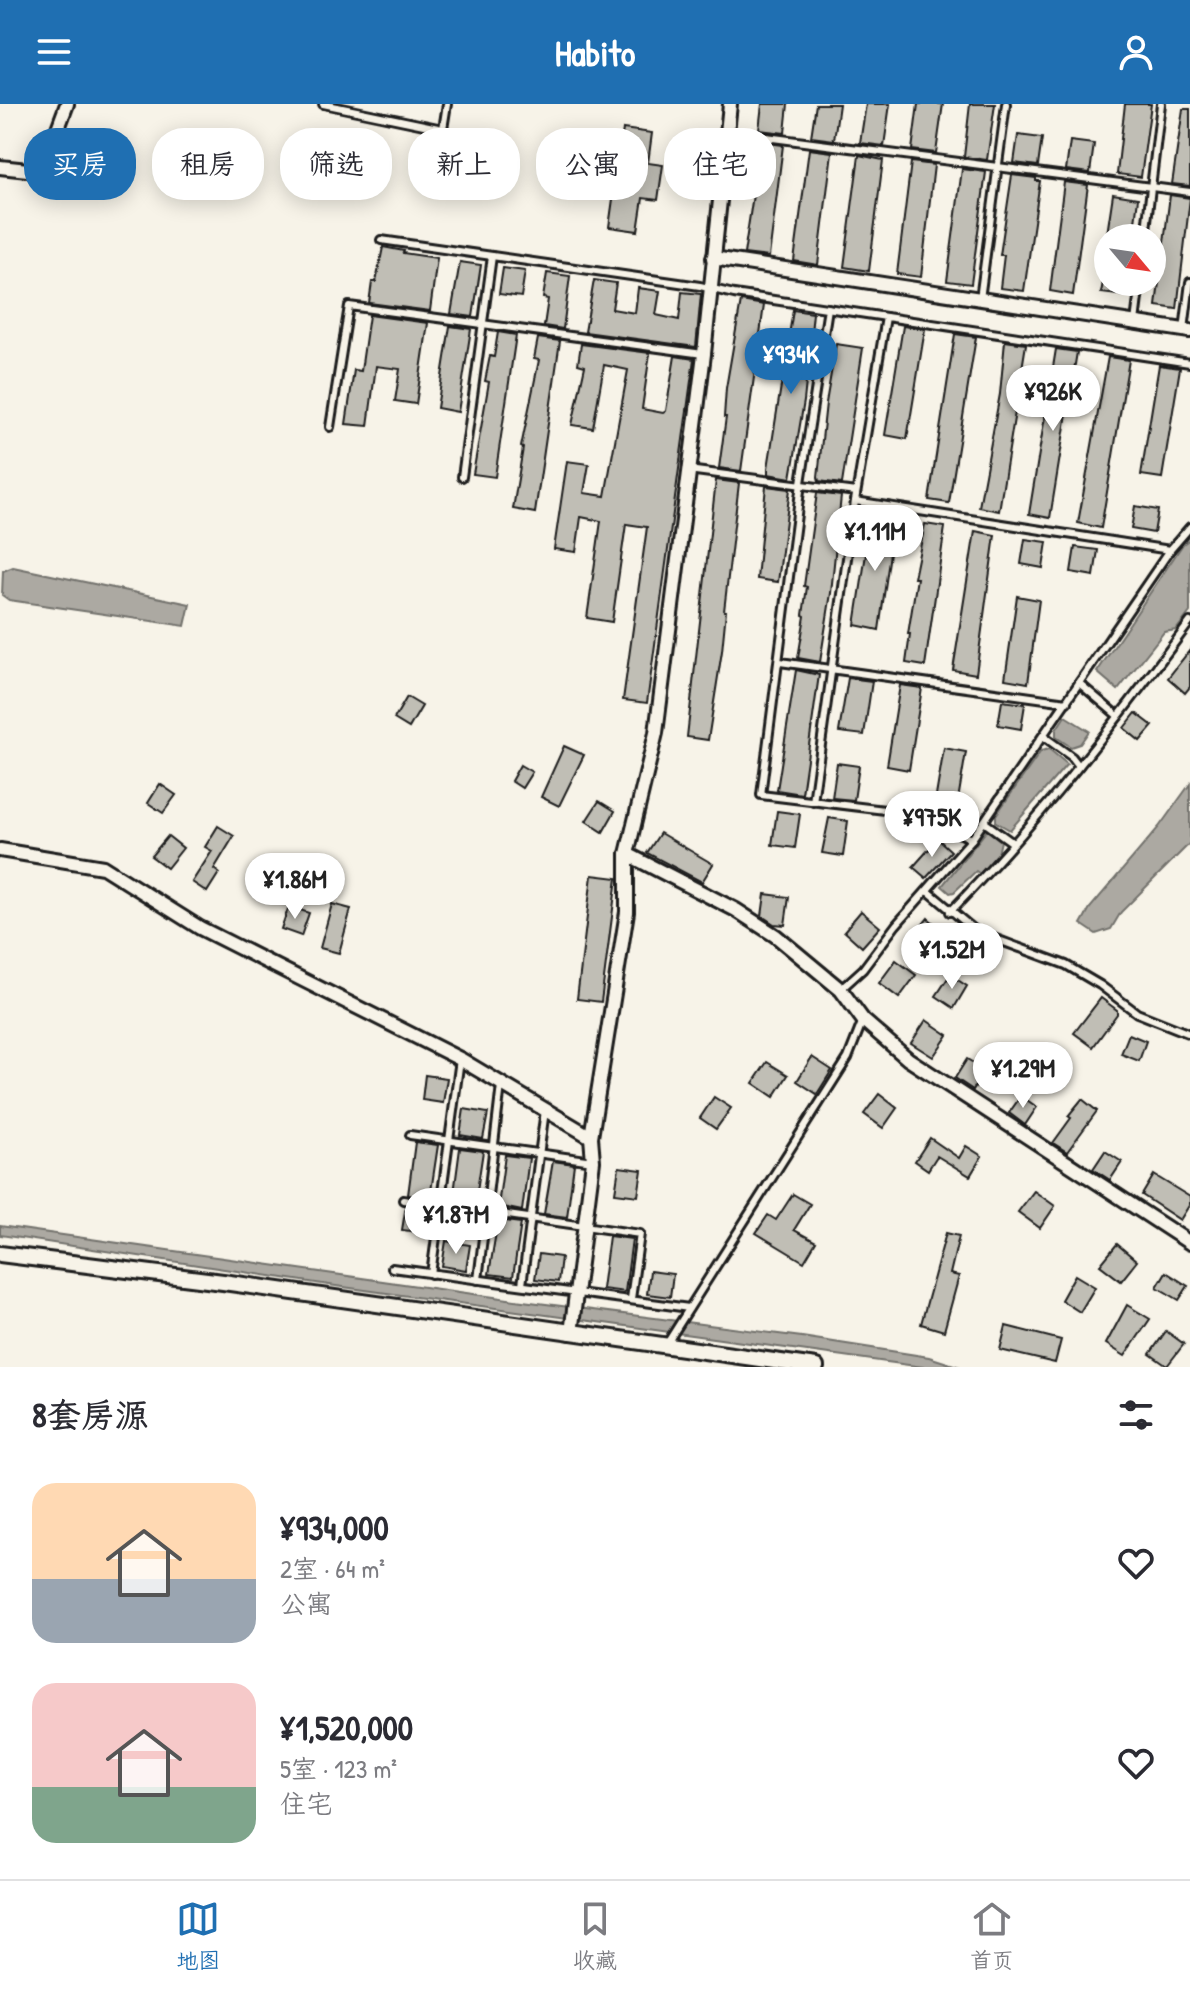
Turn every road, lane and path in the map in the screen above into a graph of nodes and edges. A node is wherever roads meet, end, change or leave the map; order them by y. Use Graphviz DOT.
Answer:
graph roads {
  1 [pos="67,104"];
  2 [pos="323,104"];
  3 [pos="447,104"];
  4 [pos="730,104"];
  5 [pos="1006,104"];
  6 [pos="1161,104"];
  7 [pos="727,128"];
  8 [pos="776,138"];
  9 [pos="0,167"];
  10 [pos="997,167"];
  11 [pos="1151,187"];
  12 [pos="1190,192"];
  13 [pos="719,200"];
  14 [pos="1147,224"];
  15 [pos="381,240"];
  16 [pos="492,256"];
  17 [pos="713,258"];
  18 [pos="1190,282"];
  19 [pos="711,289"];
  20 [pos="1138,296"];
  21 [pos="980,300"];
  22 [pos="828,308"];
  23 [pos="886,317"];
  24 [pos="1135,323"];
  25 [pos="482,324"];
  26 [pos="1187,330"];
  27 [pos="704,354"];
  28 [pos="1190,363"];
  29 [pos="330,427"];
  30 [pos="688,470"];
  31 [pos="462,477"];
  32 [pos="801,483"];
  33 [pos="856,492"];
  34 [pos="855,501"];
  35 [pos="1190,527"];
  36 [pos="1170,550"];
  37 [pos="1190,622"];
  38 [pos="780,662"];
  39 [pos="833,669"];
  40 [pos="1079,683"];
  41 [pos="1067,702"];
  42 [pos="1118,716"];
  43 [pos="1043,736"];
  44 [pos="1079,766"];
  45 [pos="813,802"];
  46 [pos="984,822"];
  47 [pos="972,839"];
  48 [pos="1013,843"];
  49 [pos="0,850"];
  50 [pos="627,854"];
  51 [pos="928,891"];
  52 [pos="950,912"];
  53 [pos="841,990"];
  54 [pos="863,1020"];
  55 [pos="1190,1034"];
  56 [pos="460,1059"];
  57 [pos="501,1084"];
  58 [pos="545,1110"];
  59 [pos="410,1135"];
  60 [pos="591,1137"];
  61 [pos="448,1141"];
  62 [pos="494,1147"];
  63 [pos="539,1153"];
  64 [pos="593,1161"];
  65 [pos="403,1200"];
  66 [pos="440,1205"];
  67 [pos="486,1212"];
  68 [pos="531,1218"];
  69 [pos="586,1225"];
  70 [pos="1190,1243"];
  71 [pos="0,1254"];
  72 [pos="392,1268"];
  73 [pos="431,1274"];
  74 [pos="478,1280"];
  75 [pos="522,1285"];
  76 [pos="575,1298"];
  77 [pos="631,1299"];
  78 [pos="689,1308"];
  79 [pos="572,1329"];
  80 [pos="669,1341"];
  81 [pos="816,1367"];
  1 -- 9 [label="street"];
  2 -- 3 [label="lane"];
  4 -- 7 [label="street"];
  5 -- 10 [label="lane"];
  6 -- 11 [label="lane"];
  8 -- 10 [label="lane"];
  10 -- 11 [label="lane"];
  10 -- 21 [label="lane"];
  11 -- 12 [label="lane"];
  11 -- 14 [label="lane"];
  13 -- 17 [label="street"];
  15 -- 16 [label="lane"];
  16 -- 19 [label="lane"];
  16 -- 25 [label="lane"];
  17 -- 19 [label="street"];
  17 -- 21 [label="street"];
  18 -- 26 [label="lane"];
  19 -- 22 [label="lane"];
  19 -- 27 [label="street"];
  20 -- 24 [label="lane"];
  21 -- 24 [label="street"];
  22 -- 23 [label="lane"];
  22 -- 32 [label="lane"];
  23 -- 28 [label="lane"];
  23 -- 33 [label="lane"];
  24 -- 26 [label="street"];
  25 -- 27 [label="lane"];
  25 -- 29 [label="lane"];
  25 -- 31 [label="lane"];
  27 -- 30 [label="street"];
  30 -- 32 [label="lane"];
  30 -- 50 [label="street"];
  32 -- 33 [label="lane"];
  32 -- 38 [label="lane"];
  33 -- 34 [label="lane"];
  34 -- 36 [label="lane"];
  34 -- 39 [label="lane"];
  35 -- 36 [label="lane"];
  36 -- 40 [label="lane"];
  37 -- 42 [label="lane"];
  38 -- 39 [label="lane"];
  38 -- 45 [label="lane"];
  39 -- 41 [label="lane"];
  39 -- 45 [label="lane"];
  40 -- 41 [label="lane"];
  40 -- 42 [label="lane"];
  41 -- 43 [label="lane"];
  42 -- 44 [label="lane"];
  43 -- 44 [label="lane"];
  43 -- 46 [label="lane"];
  44 -- 48 [label="lane"];
  45 -- 47 [label="lane"];
  46 -- 47 [label="lane"];
  46 -- 48 [label="lane"];
  47 -- 51 [label="lane"];
  48 -- 52 [label="lane"];
  49 -- 56 [label="street"];
  50 -- 53 [label="street"];
  50 -- 60 [label="street"];
  51 -- 52 [label="lane"];
  51 -- 53 [label="lane"];
  52 -- 55 [label="lane"];
  53 -- 54 [label="street"];
  54 -- 70 [label="street"];
  54 -- 78 [label="lane"];
  56 -- 57 [label="street"];
  56 -- 61 [label="lane"];
  57 -- 58 [label="street"];
  57 -- 62 [label="lane"];
  58 -- 60 [label="street"];
  58 -- 63 [label="lane"];
  59 -- 61 [label="lane"];
  60 -- 64 [label="street"];
  61 -- 62 [label="lane"];
  61 -- 66 [label="lane"];
  62 -- 63 [label="lane"];
  62 -- 67 [label="lane"];
  63 -- 64 [label="lane"];
  63 -- 68 [label="lane"];
  64 -- 69 [label="street"];
  65 -- 66 [label="lane"];
  66 -- 67 [label="lane"];
  66 -- 73 [label="lane"];
  67 -- 68 [label="lane"];
  67 -- 74 [label="lane"];
  68 -- 69 [label="lane"];
  68 -- 75 [label="lane"];
  69 -- 76 [label="street"];
  69 -- 77 [label="lane"];
  71 -- 79 [label="street"];
  72 -- 73 [label="lane"];
  73 -- 74 [label="lane"];
  74 -- 75 [label="lane"];
  75 -- 76 [label="lane"];
  76 -- 77 [label="lane"];
  76 -- 79 [label="street"];
  77 -- 78 [label="lane"];
  78 -- 80 [label="lane"];
  79 -- 80 [label="street"];
  80 -- 81 [label="street"];
}
